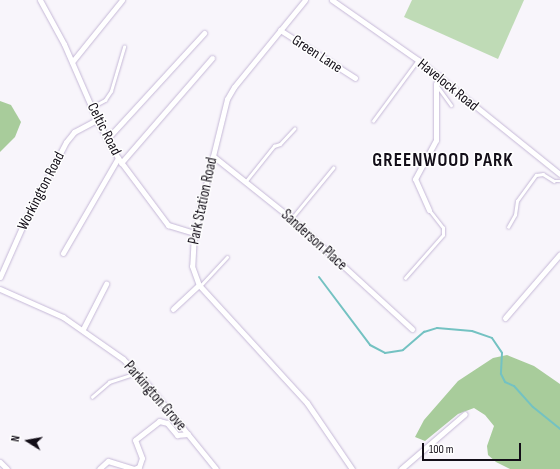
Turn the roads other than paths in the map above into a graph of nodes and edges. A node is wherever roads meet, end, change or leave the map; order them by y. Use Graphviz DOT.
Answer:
graph roads {
  1 [pos="40,0"];
  2 [pos="122,0"];
  3 [pos="305,0"];
  4 [pos="332,0"];
  5 [pos="280,30"];
  6 [pos="204,33"];
  7 [pos="124,47"];
  8 [pos="212,58"];
  9 [pos="418,60"];
  10 [pos="72,62"];
  11 [pos="439,76"];
  12 [pos="355,78"];
  13 [pos="436,84"];
  14 [pos="451,105"];
  15 [pos="92,107"];
  16 [pos="97,120"];
  17 [pos="373,121"];
  18 [pos="294,129"];
  19 [pos="107,139"];
  20 [pos="213,156"];
  21 [pos="120,161"];
  22 [pos="333,168"];
  23 [pos="560,174"];
  24 [pos="246,181"];
  25 [pos="560,181"];
  26 [pos="429,210"];
  27 [pos="292,219"];
  28 [pos="508,227"];
  29 [pos="194,233"];
  30 [pos="63,253"];
  31 [pos="560,254"];
  32 [pos="227,257"];
  33 [pos="0,277"];
  34 [pos="405,278"];
  35 [pos="106,284"];
  36 [pos="200,285"];
  37 [pos="0,289"];
  38 [pos="173,309"];
  39 [pos="505,318"];
  40 [pos="83,329"];
  41 [pos="412,329"];
  42 [pos="138,373"];
  43 [pos="92,398"];
  44 [pos="465,414"];
  45 [pos="188,434"];
  46 [pos="0,462"];
  47 [pos="7,469"];
  48 [pos="99,469"];
  49 [pos="216,469"];
  50 [pos="352,469"];
  51 [pos="401,469"];
  1 -- 10 [label="street, Celtic Road"];
  2 -- 10 [label="street"];
  3 -- 5 [label="street, Park Station Road"];
  4 -- 9 [label="street, Havelock Road"];
  5 -- 12 [label="street, Green Lane"];
  5 -- 20 [label="street, Park Station Road"];
  6 -- 19 [label="street"];
  7 -- 15 [label="lane"];
  8 -- 21 [label="street"];
  9 -- 11 [label="street, Havelock Road"];
  9 -- 17 [label="lane"];
  10 -- 15 [label="street, Celtic Road"];
  11 -- 13 [label="street"];
  11 -- 23 [label="street, Havelock Road"];
  13 -- 14 [label="lane"];
  13 -- 26 [label="street"];
  15 -- 16 [label="street, Celtic Road"];
  16 -- 19 [label="street, Celtic Road"];
  16 -- 33 [label="street, Workington Road"];
  18 -- 24 [label="lane"];
  19 -- 21 [label="street, Celtic Road"];
  20 -- 24 [label="street, Sanderson Place"];
  20 -- 29 [label="street, Park Station Road"];
  21 -- 29 [label="street, Celtic Road"];
  21 -- 30 [label="street"];
  22 -- 27 [label="lane"];
  24 -- 27 [label="street, Sanderson Place"];
  25 -- 28 [label="lane"];
  26 -- 34 [label="lane"];
  27 -- 41 [label="street, Sanderson Place"];
  29 -- 36 [label="street, Park Station Road"];
  31 -- 39 [label="street"];
  32 -- 36 [label="lane"];
  35 -- 40 [label="street"];
  36 -- 38 [label="street"];
  36 -- 50 [label="street, Park Station Road"];
  37 -- 40 [label="street, Parkington Grove"];
  40 -- 42 [label="street, Parkington Grove"];
  42 -- 43 [label="lane"];
  42 -- 45 [label="street, Parkington Grove"];
  44 -- 51 [label="street"];
  45 -- 48 [label="street"];
  45 -- 49 [label="street, Parkington Grove"];
  46 -- 47 [label="street"];
}
